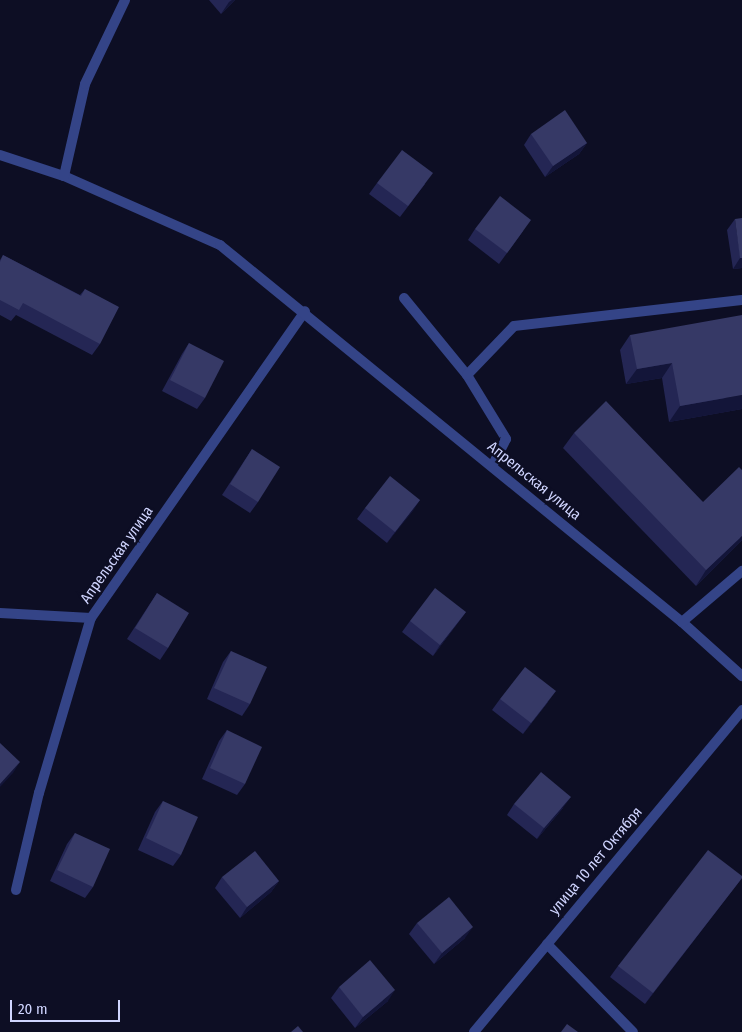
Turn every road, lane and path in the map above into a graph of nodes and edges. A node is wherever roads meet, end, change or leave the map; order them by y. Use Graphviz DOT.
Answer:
graph roads {
  1 [pos="125,0"];
  2 [pos="0,155"];
  3 [pos="64,176"];
  4 [pos="404,298"];
  5 [pos="742,300"];
  6 [pos="305,311"];
  7 [pos="467,375"];
  8 [pos="492,466"];
  9 [pos="742,571"];
  10 [pos="0,613"];
  11 [pos="91,618"];
  12 [pos="682,622"];
  13 [pos="742,676"];
  14 [pos="742,710"];
  15 [pos="16,890"];
  16 [pos="547,944"];
  17 [pos="474,1032"];
  18 [pos="633,1032"];
  1 -- 3 [label="street"];
  2 -- 3 [label="street, Апрельская улица"];
  3 -- 6 [label="street, Апрельская улица"];
  4 -- 7 [label="street"];
  5 -- 7 [label="street"];
  6 -- 8 [label="street, Апрельская улица"];
  6 -- 11 [label="street, Апрельская улица"];
  7 -- 8 [label="street"];
  8 -- 12 [label="street, Апрельская улица"];
  9 -- 12 [label="street"];
  10 -- 11 [label="street, Апрельская улица"];
  11 -- 15 [label="street, Апрельская улица"];
  12 -- 13 [label="street, Апрельская улица"];
  14 -- 16 [label="street, улица 10 лет Октября"];
  16 -- 17 [label="street, улица 10 лет Октября"];
  16 -- 18 [label="street"];
}
